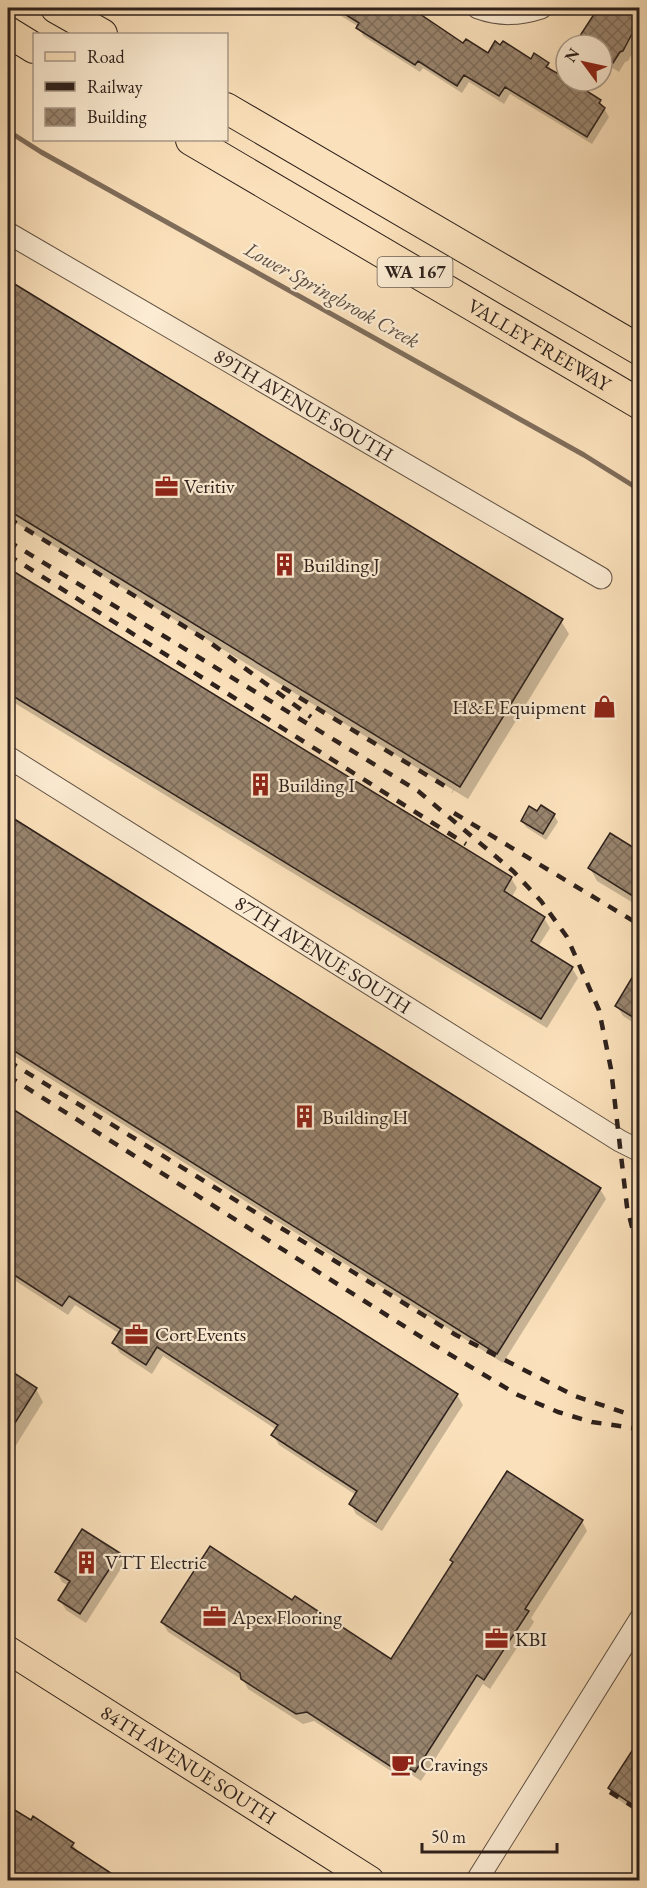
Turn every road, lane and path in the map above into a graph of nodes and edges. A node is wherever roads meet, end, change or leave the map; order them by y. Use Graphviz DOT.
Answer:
graph roads {
  1 [pos="56,8"];
  2 [pos="478,8"];
  3 [pos="541,8"];
  4 [pos="8,32"];
  5 [pos="100,33"];
  6 [pos="33,47"];
  7 [pos="228,109"];
  8 [pos="193,141"];
  9 [pos="8,233"];
  10 [pos="639,350"];
  11 [pos="639,404"];
  12 [pos="601,578"];
  13 [pos="8,757"];
  14 [pos="639,1151"];
  15 [pos="639,1619"];
  16 [pos="8,1650"];
  17 [pos="370,1881"];
  18 [pos="477,1881"];
  1 -- 5 [label="highway"];
  2 -- 3 [label="street"];
  4 -- 6 [label="highway"];
  7 -- 10 [label="highway, WA 167"];
  8 -- 11 [label="highway, VALLEY FREEWAY / WA 167"];
  9 -- 12 [label="street, 89TH AVENUE SOUTH"];
  13 -- 14 [label="street, 87TH AVENUE SOUTH"];
  15 -- 18 [label="street"];
  16 -- 17 [label="main road, 84TH AVENUE SOUTH"];
}
